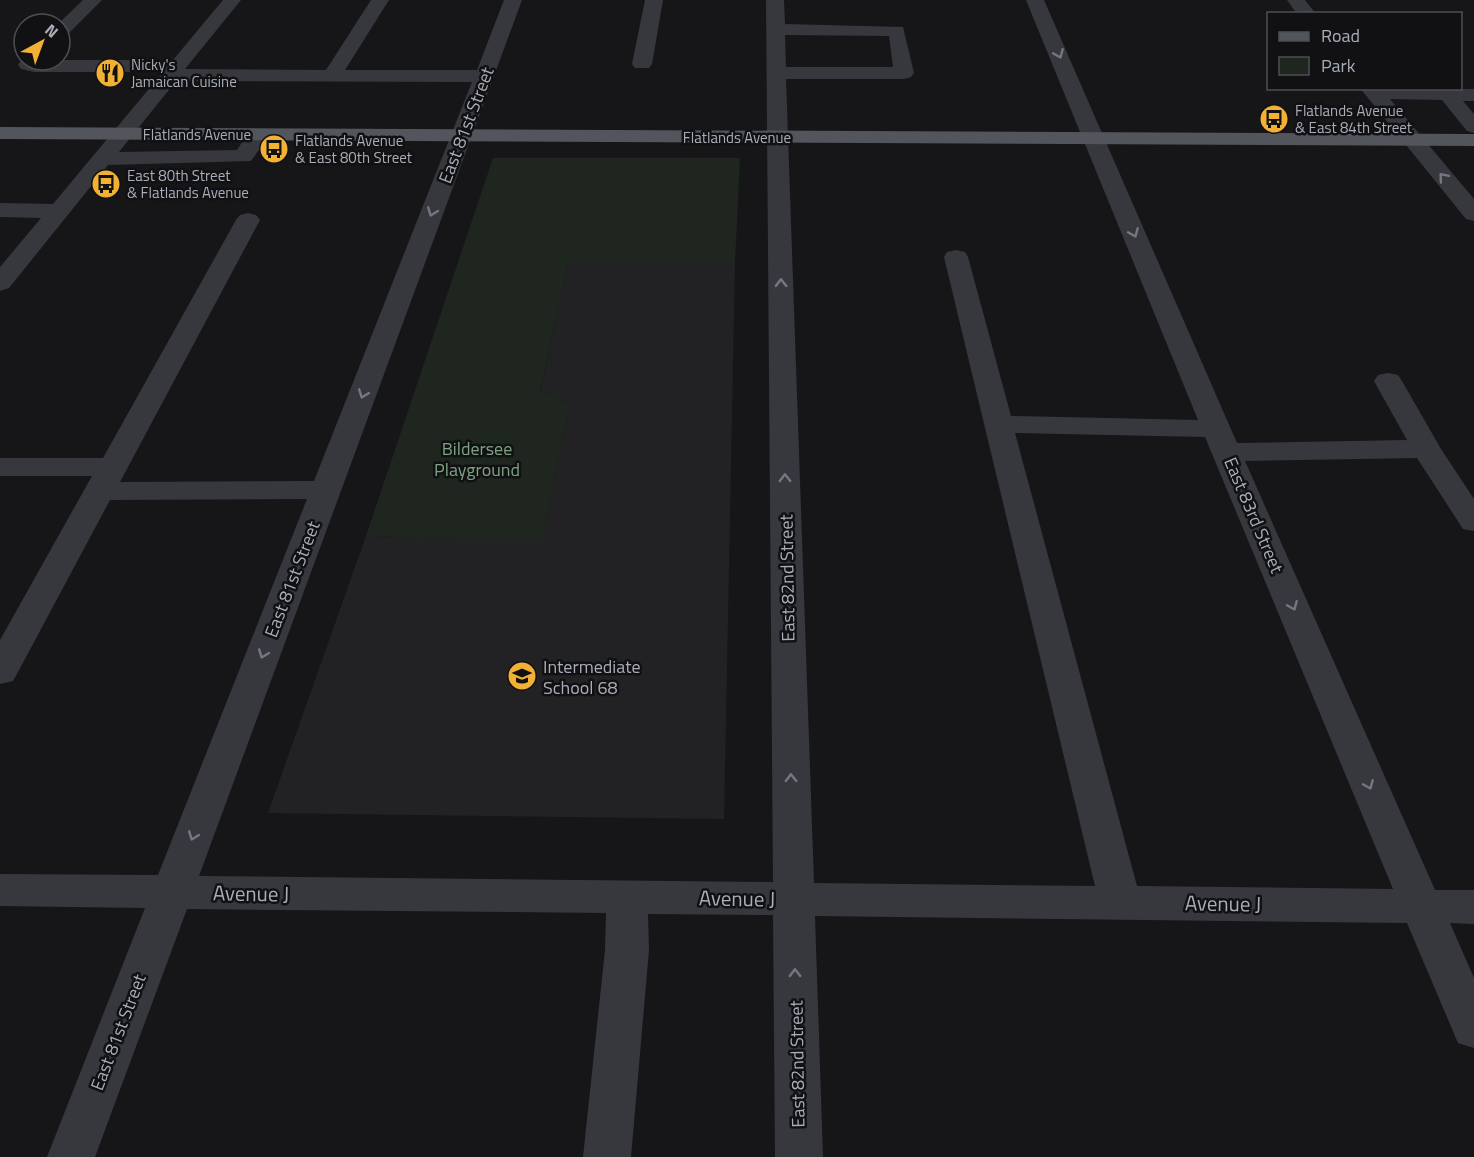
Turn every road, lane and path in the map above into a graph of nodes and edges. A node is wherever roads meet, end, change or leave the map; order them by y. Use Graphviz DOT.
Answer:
graph roads {
  1 [pos="93,0"];
  2 [pos="232,0"];
  3 [pos="380,0"];
  4 [pos="513,0"];
  5 [pos="654,0"];
  6 [pos="775,0"];
  7 [pos="1035,0"];
  8 [pos="1296,0"];
  9 [pos="1305,12"];
  10 [pos="72,20"];
  11 [pos="776,29"];
  12 [pos="642,64"];
  13 [pos="72,67"];
  14 [pos="175,70"];
  15 [pos="776,73"];
  16 [pos="332,75"];
  17 [pos="484,76"];
  18 [pos="1372,91"];
  19 [pos="1447,94"];
  20 [pos="1474,95"];
  21 [pos="1474,127"];
  22 [pos="0,133"];
  23 [pos="123,133"];
  24 [pos="201,134"];
  25 [pos="259,134"];
  26 [pos="462,135"];
  27 [pos="777,137"];
  28 [pos="1094,138"];
  29 [pos="1412,139"];
  30 [pos="1474,140"];
  31 [pos="185,157"];
  32 [pos="101,159"];
  33 [pos="0,210"];
  34 [pos="59,211"];
  35 [pos="1474,214"];
  36 [pos="248,220"];
  37 [pos="956,257"];
  38 [pos="0,283"];
  39 [pos="1388,381"];
  40 [pos="998,424"];
  41 [pos="1221,441"];
  42 [pos="1426,449"];
  43 [pos="0,467"];
  44 [pos="105,479"];
  45 [pos="326,490"];
  46 [pos="1474,522"];
  47 [pos="0,672"];
  48 [pos="0,890"];
  49 [pos="172,892"];
  50 [pos="627,897"];
  51 [pos="794,898"];
  52 [pos="1120,902"];
  53 [pos="1422,906"];
  54 [pos="1474,907"];
  55 [pos="1474,1029"];
  56 [pos="71,1157"];
  57 [pos="607,1157"];
  58 [pos="799,1157"];
  1 -- 10 [label="street"];
  2 -- 14 [label="street"];
  3 -- 16 [label="street"];
  4 -- 17 [label="street, East 81st Street"];
  5 -- 12 [label="street"];
  6 -- 11 [label="street, East 82nd Street"];
  7 -- 28 [label="street, East 83rd Street, one-way"];
  8 -- 9 [label="street"];
  11 -- 15 [label="street, East 82nd Street"];
  11 -- 15 [label="street"];
  13 -- 14 [label="street"];
  14 -- 16 [label="street"];
  14 -- 23 [label="street"];
  15 -- 27 [label="street, East 82nd Street"];
  16 -- 17 [label="street"];
  17 -- 26 [label="street, East 81st Street"];
  18 -- 19 [label="street"];
  18 -- 29 [label="street"];
  19 -- 20 [label="street"];
  19 -- 21 [label="street"];
  22 -- 23 [label="main road, Flatlands Avenue"];
  23 -- 24 [label="main road, Flatlands Avenue"];
  23 -- 32 [label="street"];
  24 -- 25 [label="main road, Flatlands Avenue"];
  24 -- 31 [label="street"];
  25 -- 26 [label="main road, Flatlands Avenue"];
  25 -- 31 [label="street"];
  26 -- 27 [label="main road, Flatlands Avenue"];
  26 -- 45 [label="street, East 81st Street, one-way"];
  27 -- 28 [label="main road, Flatlands Avenue"];
  51 -- 27 [label="street, East 82nd Street, one-way"];
  28 -- 29 [label="main road, Flatlands Avenue"];
  28 -- 41 [label="street, East 83rd Street, one-way"];
  29 -- 30 [label="main road, Flatlands Avenue"];
  35 -- 29 [label="street, one-way"];
  31 -- 32 [label="street"];
  32 -- 34 [label="street"];
  33 -- 34 [label="street"];
  34 -- 38 [label="street"];
  36 -- 44 [label="street"];
  37 -- 40 [label="street"];
  39 -- 42 [label="street"];
  40 -- 41 [label="street"];
  40 -- 52 [label="street"];
  41 -- 42 [label="street"];
  41 -- 53 [label="street, East 83rd Street, one-way"];
  42 -- 46 [label="street"];
  43 -- 44 [label="street"];
  44 -- 45 [label="street"];
  44 -- 47 [label="street"];
  45 -- 49 [label="street, East 81st Street, one-way"];
  48 -- 49 [label="street, Avenue J"];
  49 -- 50 [label="street, Avenue J"];
  49 -- 56 [label="street, East 81st Street"];
  50 -- 51 [label="street, Avenue J"];
  50 -- 57 [label="street"];
  51 -- 52 [label="street, Avenue J"];
  58 -- 51 [label="street, East 82nd Street, one-way"];
  52 -- 53 [label="street, Avenue J"];
  53 -- 54 [label="street, Avenue J"];
  53 -- 55 [label="street, East 83rd Street"];
}
